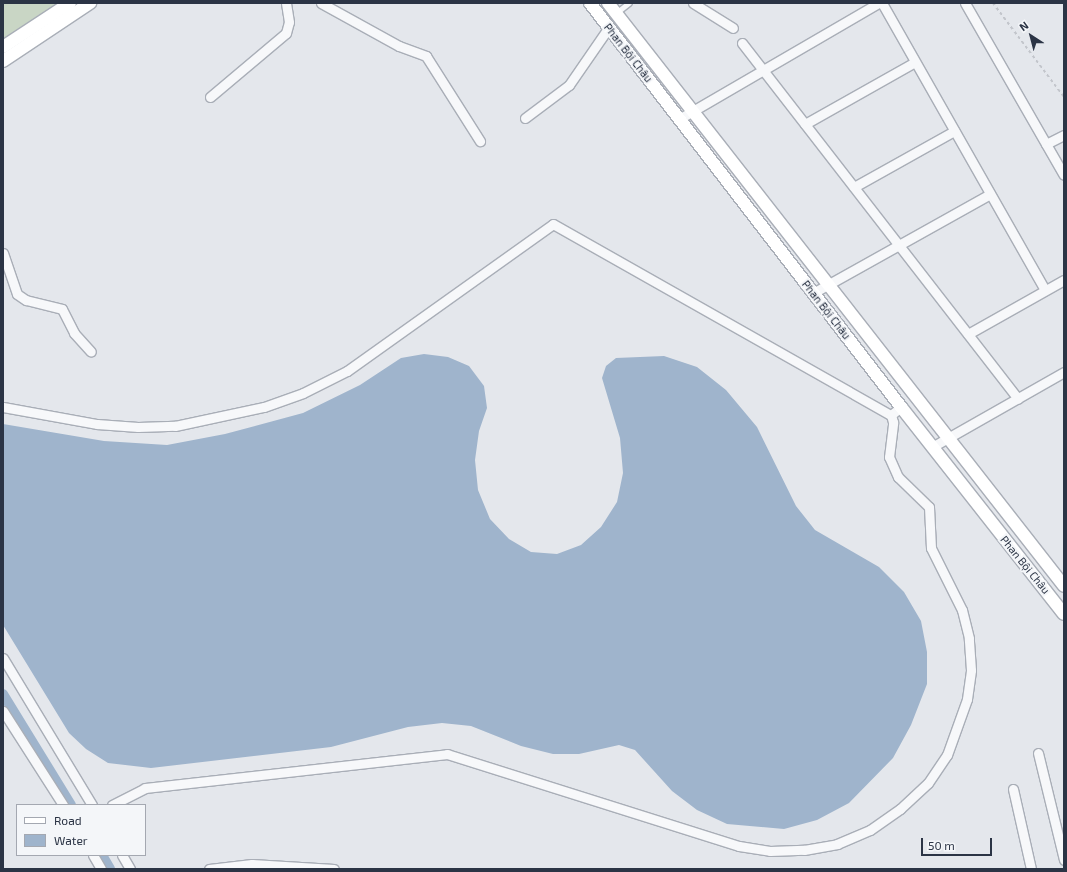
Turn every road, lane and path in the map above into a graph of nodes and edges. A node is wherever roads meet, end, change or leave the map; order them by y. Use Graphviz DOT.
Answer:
graph roads {
  1 [pos="70,3"];
  2 [pos="90,3"];
  3 [pos="286,3"];
  4 [pos="321,3"];
  5 [pos="590,3"];
  6 [pos="608,3"];
  7 [pos="629,3"];
  8 [pos="693,3"];
  9 [pos="878,3"];
  10 [pos="882,3"];
  11 [pos="965,3"];
  12 [pos="993,3"];
  13 [pos="616,13"];
  14 [pos="609,27"];
  15 [pos="733,28"];
  16 [pos="742,43"];
  17 [pos="3,48"];
  18 [pos="3,61"];
  19 [pos="916,62"];
  20 [pos="763,70"];
  21 [pos="210,97"];
  22 [pos="1064,97"];
  23 [pos="693,111"];
  24 [pos="525,118"];
  25 [pos="679,119"];
  26 [pos="805,124"];
  27 [pos="954,131"];
  28 [pos="1064,135"];
  29 [pos="480,141"];
  30 [pos="1046,144"];
  31 [pos="1064,175"];
  32 [pos="854,188"];
  33 [pos="990,194"];
  34 [pos="898,245"];
  35 [pos="3,253"];
  36 [pos="1064,280"];
  37 [pos="828,284"];
  38 [pos="1045,290"];
  39 [pos="813,293"];
  40 [pos="968,334"];
  41 [pos="91,352"];
  42 [pos="1064,372"];
  43 [pos="1018,399"];
  44 [pos="3,407"];
  45 [pos="901,407"];
  46 [pos="890,415"];
  47 [pos="949,438"];
  48 [pos="932,447"];
  49 [pos="1064,586"];
  50 [pos="1064,614"];
  51 [pos="3,658"];
  52 [pos="3,711"];
  53 [pos="1038,753"];
  54 [pos="1013,789"];
  55 [pos="62,804"];
  56 [pos="91,804"];
  57 [pos="114,804"];
  58 [pos="94,856"];
  59 [pos="123,856"];
  60 [pos="1064,860"];
  61 [pos="101,869"];
  62 [pos="130,869"];
  63 [pos="209,869"];
  64 [pos="334,869"];
  65 [pos="1030,869"];
  1 -- 17 [label="street"];
  2 -- 18 [label="street"];
  3 -- 21 [label="street"];
  4 -- 29 [label="street"];
  5 -- 14 [label="street, Phan Bội Châu"];
  6 -- 13 [label="street, Phan Bội Châu"];
  7 -- 13 [label="lane"];
  8 -- 15 [label="street"];
  9 -- 20 [label="street"];
  10 -- 19 [label="street"];
  11 -- 30 [label="street"];
  12 -- 22 [label="path"];
  13 -- 23 [label="street, Phan Bội Châu"];
  14 -- 24 [label="street"];
  14 -- 25 [label="street, Phan Bội Châu"];
  16 -- 20 [label="street"];
  19 -- 26 [label="street"];
  19 -- 27 [label="street"];
  20 -- 23 [label="street"];
  20 -- 26 [label="street"];
  23 -- 25 [label="street"];
  23 -- 37 [label="street, Phan Bội Châu"];
  25 -- 39 [label="street, Phan Bội Châu"];
  26 -- 32 [label="street"];
  27 -- 32 [label="street"];
  27 -- 33 [label="street"];
  28 -- 30 [label="street"];
  30 -- 31 [label="street"];
  32 -- 34 [label="street"];
  33 -- 34 [label="street"];
  33 -- 38 [label="street"];
  34 -- 37 [label="street"];
  34 -- 40 [label="street"];
  35 -- 41 [label="street"];
  36 -- 38 [label="street"];
  37 -- 39 [label="street"];
  37 -- 47 [label="street, Phan Bội Châu"];
  38 -- 40 [label="street"];
  39 -- 45 [label="street, Phan Bội Châu"];
  40 -- 43 [label="street"];
  42 -- 43 [label="street"];
  43 -- 47 [label="street"];
  44 -- 46 [label="street"];
  45 -- 46 [label="street"];
  45 -- 48 [label="street, Phan Bội Châu"];
  46 -- 57 [label="street"];
  47 -- 48 [label="street"];
  47 -- 49 [label="street, Phan Bội Châu"];
  48 -- 50 [label="street, Phan Bội Châu"];
  51 -- 56 [label="street"];
  52 -- 55 [label="street"];
  53 -- 60 [label="street"];
  54 -- 65 [label="street"];
  58 -- 61 [label="street"];
  59 -- 62 [label="street"];
  63 -- 64 [label="street"];
}
